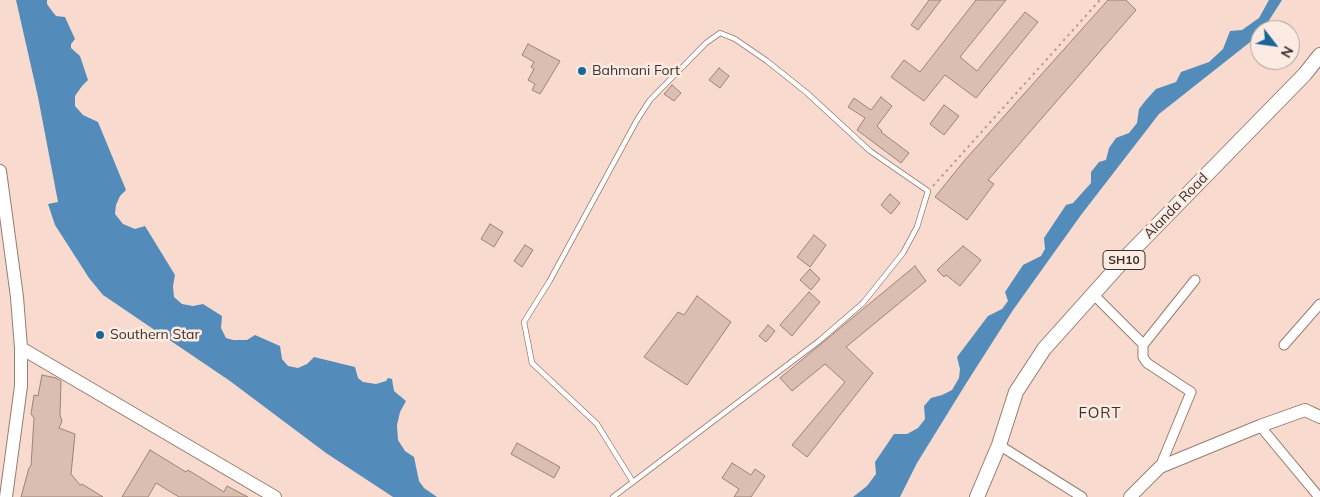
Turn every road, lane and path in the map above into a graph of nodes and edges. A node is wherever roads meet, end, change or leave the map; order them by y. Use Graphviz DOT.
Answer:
graph roads {
  1 [pos="1100,0"];
  2 [pos="1320,54"];
  3 [pos="0,170"];
  4 [pos="928,191"];
  5 [pos="1195,280"];
  6 [pos="1093,294"];
  7 [pos="1320,304"];
  8 [pos="1143,345"];
  9 [pos="1284,345"];
  10 [pos="21,348"];
  11 [pos="1320,416"];
  12 [pos="1260,426"];
  13 [pos="999,445"];
  14 [pos="1160,466"];
  15 [pos="633,482"];
  16 [pos="6,497"];
  17 [pos="275,497"];
  18 [pos="613,497"];
  19 [pos="976,497"];
  20 [pos="1082,497"];
  21 [pos="1130,497"];
  22 [pos="1319,497"];
  1 -- 4 [label="path"];
  2 -- 6 [label="main road, Alanda Road / SH10"];
  3 -- 10 [label="street"];
  4 -- 15 [label="lane"];
  4 -- 15 [label="lane"];
  5 -- 8 [label="street"];
  6 -- 8 [label="street"];
  6 -- 13 [label="main road, Alanda Road / SH10"];
  7 -- 9 [label="street"];
  8 -- 14 [label="street"];
  10 -- 16 [label="street"];
  10 -- 17 [label="street"];
  11 -- 12 [label="street"];
  12 -- 14 [label="street"];
  12 -- 22 [label="street"];
  13 -- 19 [label="main road, Alanda Road / SH10"];
  13 -- 20 [label="street"];
  14 -- 21 [label="street"];
  15 -- 18 [label="lane"];
}
